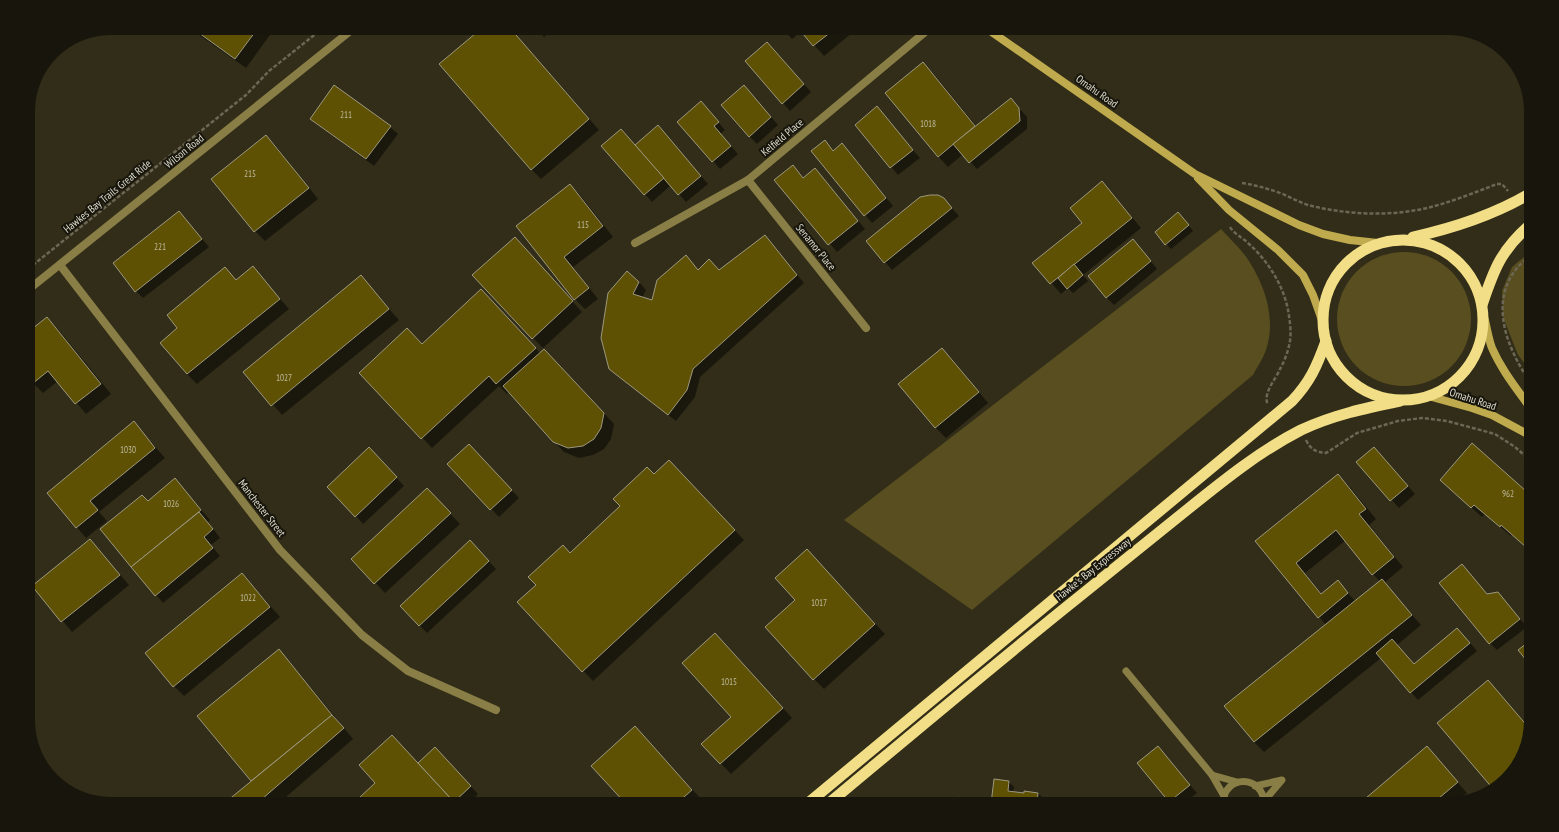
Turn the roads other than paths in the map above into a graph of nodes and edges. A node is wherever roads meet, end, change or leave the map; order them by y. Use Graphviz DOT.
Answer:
graph roads {
  1 [pos="345,35"];
  2 [pos="922,35"];
  3 [pos="996,35"];
  4 [pos="1195,174"];
  5 [pos="748,180"];
  6 [pos="1524,198"];
  7 [pos="1524,230"];
  8 [pos="1402,239"];
  9 [pos="634,243"];
  10 [pos="1378,243"];
  11 [pos="60,265"];
  12 [pos="35,285"];
  13 [pos="1482,305"];
  14 [pos="1484,317"];
  15 [pos="1323,323"];
  16 [pos="866,328"];
  17 [pos="1326,341"];
  18 [pos="1428,396"];
  19 [pos="1400,401"];
  20 [pos="1524,401"];
  21 [pos="1524,432"];
  22 [pos="1126,671"];
  23 [pos="496,710"];
  24 [pos="1212,775"];
  25 [pos="1237,782"];
  26 [pos="1255,786"];
  27 [pos="1224,796"];
  28 [pos="815,797"];
  29 [pos="836,797"];
  30 [pos="1263,797"];
  31 [pos="1268,797"];
  1 -- 11 [label="street, Wilson Road"];
  2 -- 5 [label="street, Kelfield Place"];
  3 -- 4 [label="main road, Omahu Road"];
  4 -- 10 [label="main road, Omahu Road"];
  4 -- 15 [label="main road, Omahu Road"];
  5 -- 9 [label="street, Kelfield Place"];
  5 -- 16 [label="street, Senamor Place"];
  6 -- 8 [label="highway"];
  7 -- 13 [label="highway"];
  8 -- 10 [label="highway"];
  8 -- 13 [label="highway, Hawke's Bay Expressway"];
  10 -- 15 [label="highway"];
  11 -- 12 [label="street, Wilson Road"];
  11 -- 23 [label="street, Manchester Street"];
  13 -- 14 [label="highway, Hawke's Bay Expressway"];
  14 -- 18 [label="highway, Hawke's Bay Expressway"];
  14 -- 20 [label="main road"];
  15 -- 17 [label="highway"];
  17 -- 19 [label="highway"];
  17 -- 28 [label="highway, Hawke's Bay Expressway"];
  18 -- 19 [label="highway, Hawke's Bay Expressway"];
  18 -- 21 [label="main road, Omahu Road"];
  19 -- 29 [label="highway, Hawke's Bay Expressway"];
  22 -- 24 [label="lane"];
  24 -- 25 [label="lane"];
  24 -- 27 [label="lane"];
  25 -- 26 [label="lane"];
  25 -- 27 [label="lane"];
  26 -- 30 [label="lane"];
  26 -- 31 [label="lane"];
}
